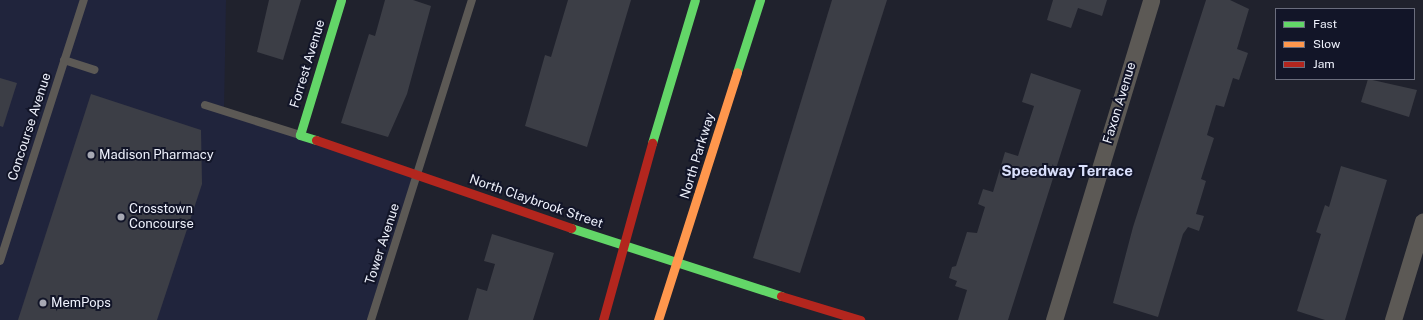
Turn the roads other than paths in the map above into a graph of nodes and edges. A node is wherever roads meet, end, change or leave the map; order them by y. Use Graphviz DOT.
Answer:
graph roads {
  1 [pos="84,0"];
  2 [pos="341,0"];
  3 [pos="472,0"];
  4 [pos="695,0"];
  5 [pos="760,0"];
  6 [pos="1151,0"];
  7 [pos="64,60"];
  8 [pos="94,70"];
  9 [pos="205,105"];
  10 [pos="300,135"];
  11 [pos="418,175"];
  12 [pos="1423,221"];
  13 [pos="622,244"];
  14 [pos="0,261"];
  15 [pos="678,265"];
  16 [pos="371,320"];
  17 [pos="592,320"];
  18 [pos="603,320"];
  19 [pos="658,320"];
  20 [pos="663,320"];
  21 [pos="860,320"];
  22 [pos="1054,320"];
  23 [pos="1393,320"];
  1 -- 7 [label="lane, Concourse Avenue"];
  2 -- 10 [label="main road, Forrest Avenue"];
  3 -- 11 [label="lane, Tower Avenue"];
  4 -- 13 [label="main road"];
  5 -- 15 [label="main road, North Parkway"];
  6 -- 22 [label="street, Faxon Avenue"];
  7 -- 8 [label="lane"];
  7 -- 14 [label="lane, Concourse Avenue"];
  9 -- 10 [label="lane, North Claybrook Street"];
  10 -- 11 [label="main road, North Claybrook Street"];
  11 -- 13 [label="main road, North Claybrook Street"];
  11 -- 16 [label="lane, Tower Avenue"];
  12 -- 23 [label="street"];
  13 -- 15 [label="main road, North Claybrook Street"];
  13 -- 17 [label="main road"];
  13 -- 18 [label="main road"];
  15 -- 19 [label="main road, North Parkway"];
  15 -- 20 [label="main road"];
  15 -- 21 [label="main road, North Claybrook Street"];
}
